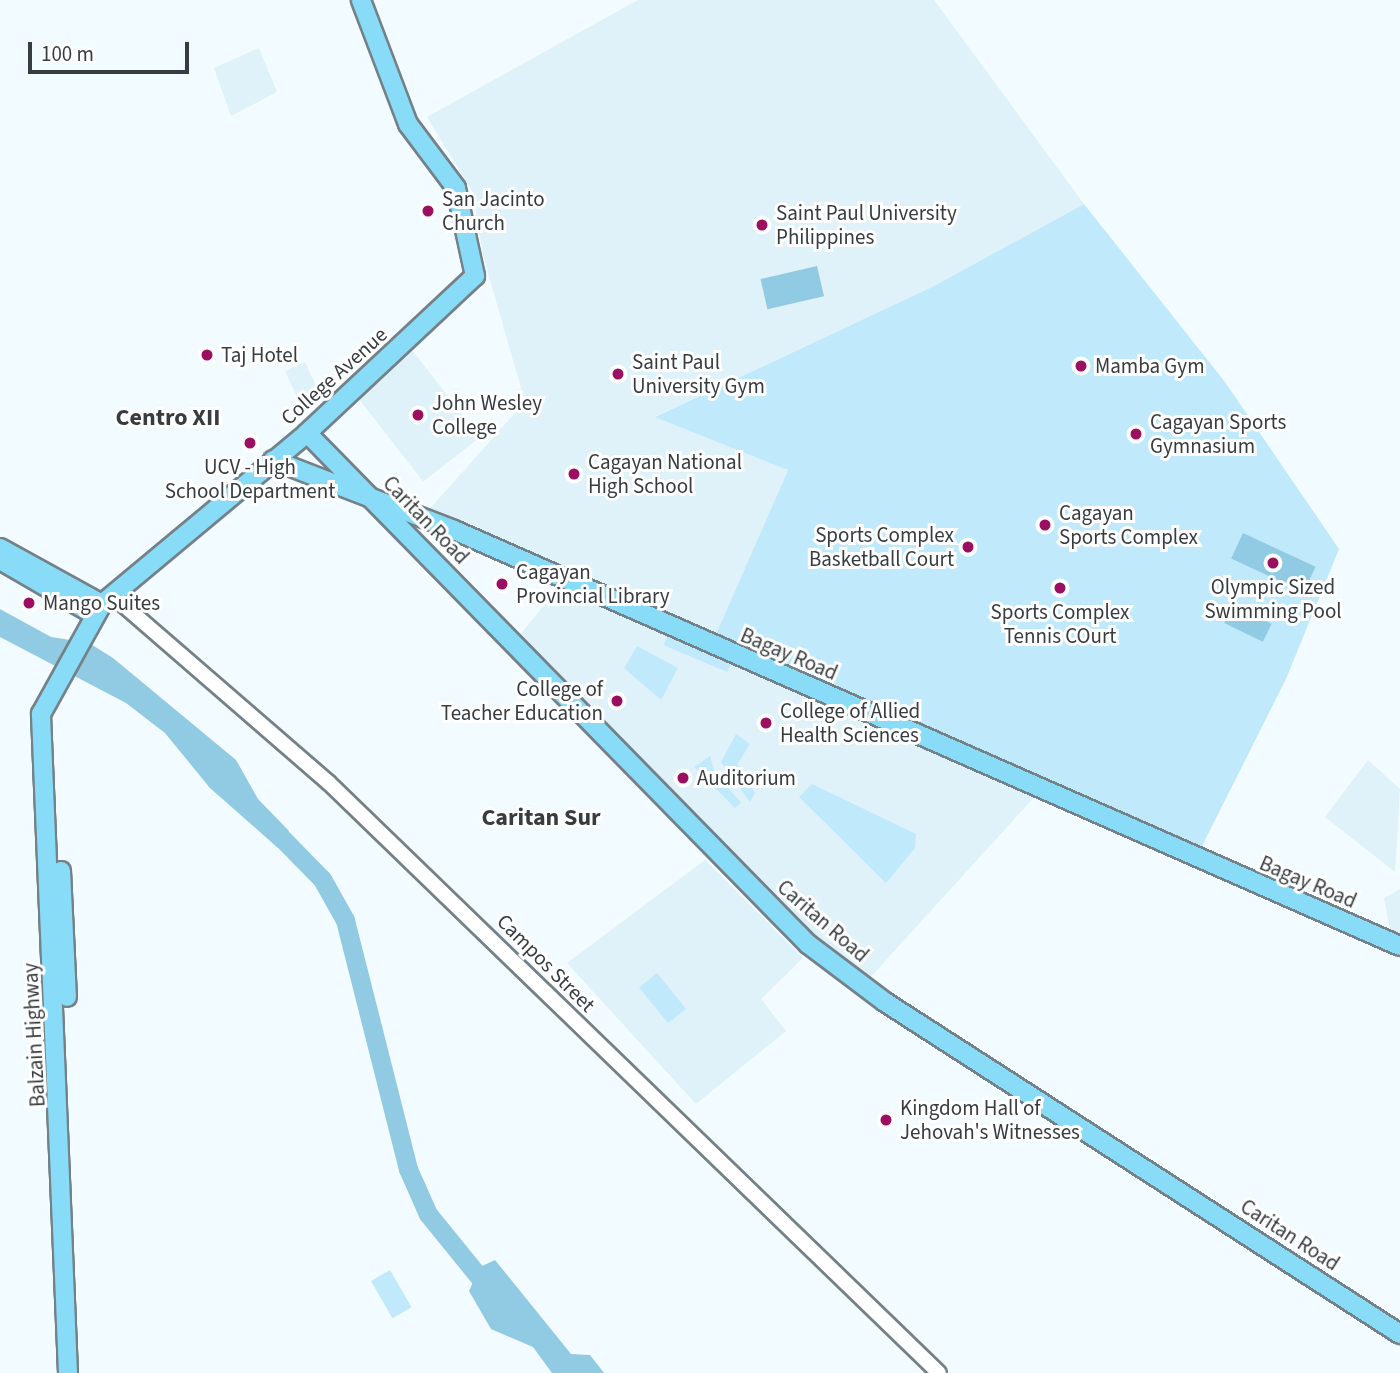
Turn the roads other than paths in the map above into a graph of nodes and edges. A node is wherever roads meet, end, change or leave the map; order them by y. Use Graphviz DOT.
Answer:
graph roads {
  1 [pos="361,0"];
  2 [pos="307,432"];
  3 [pos="273,460"];
  4 [pos="376,501"];
  5 [pos="0,548"];
  6 [pos="0,561"];
  7 [pos="98,611"];
  8 [pos="1400,947"];
  9 [pos="1400,1334"];
  10 [pos="72,1347"];
  11 [pos="54,1373"];
  12 [pos="68,1373"];
  13 [pos="78,1373"];
  14 [pos="939,1373"];
  1 -- 2 [label="main road, College Avenue"];
  2 -- 3 [label="main road, College Avenue"];
  2 -- 4 [label="main road, Caritan Road"];
  3 -- 4 [label="main road, Bagay Road"];
  3 -- 7 [label="main road, College Avenue"];
  4 -- 8 [label="main road, Bagay Road"];
  4 -- 9 [label="main road, Caritan Road"];
  5 -- 7 [label="main road"];
  6 -- 7 [label="main road"];
  7 -- 10 [label="main road, Balzain Highway"];
  7 -- 14 [label="street, Campos Street"];
  10 -- 11 [label="main road"];
  10 -- 12 [label="main road, Balzain Highway"];
  10 -- 13 [label="main road, Balzain Highway"];
}
